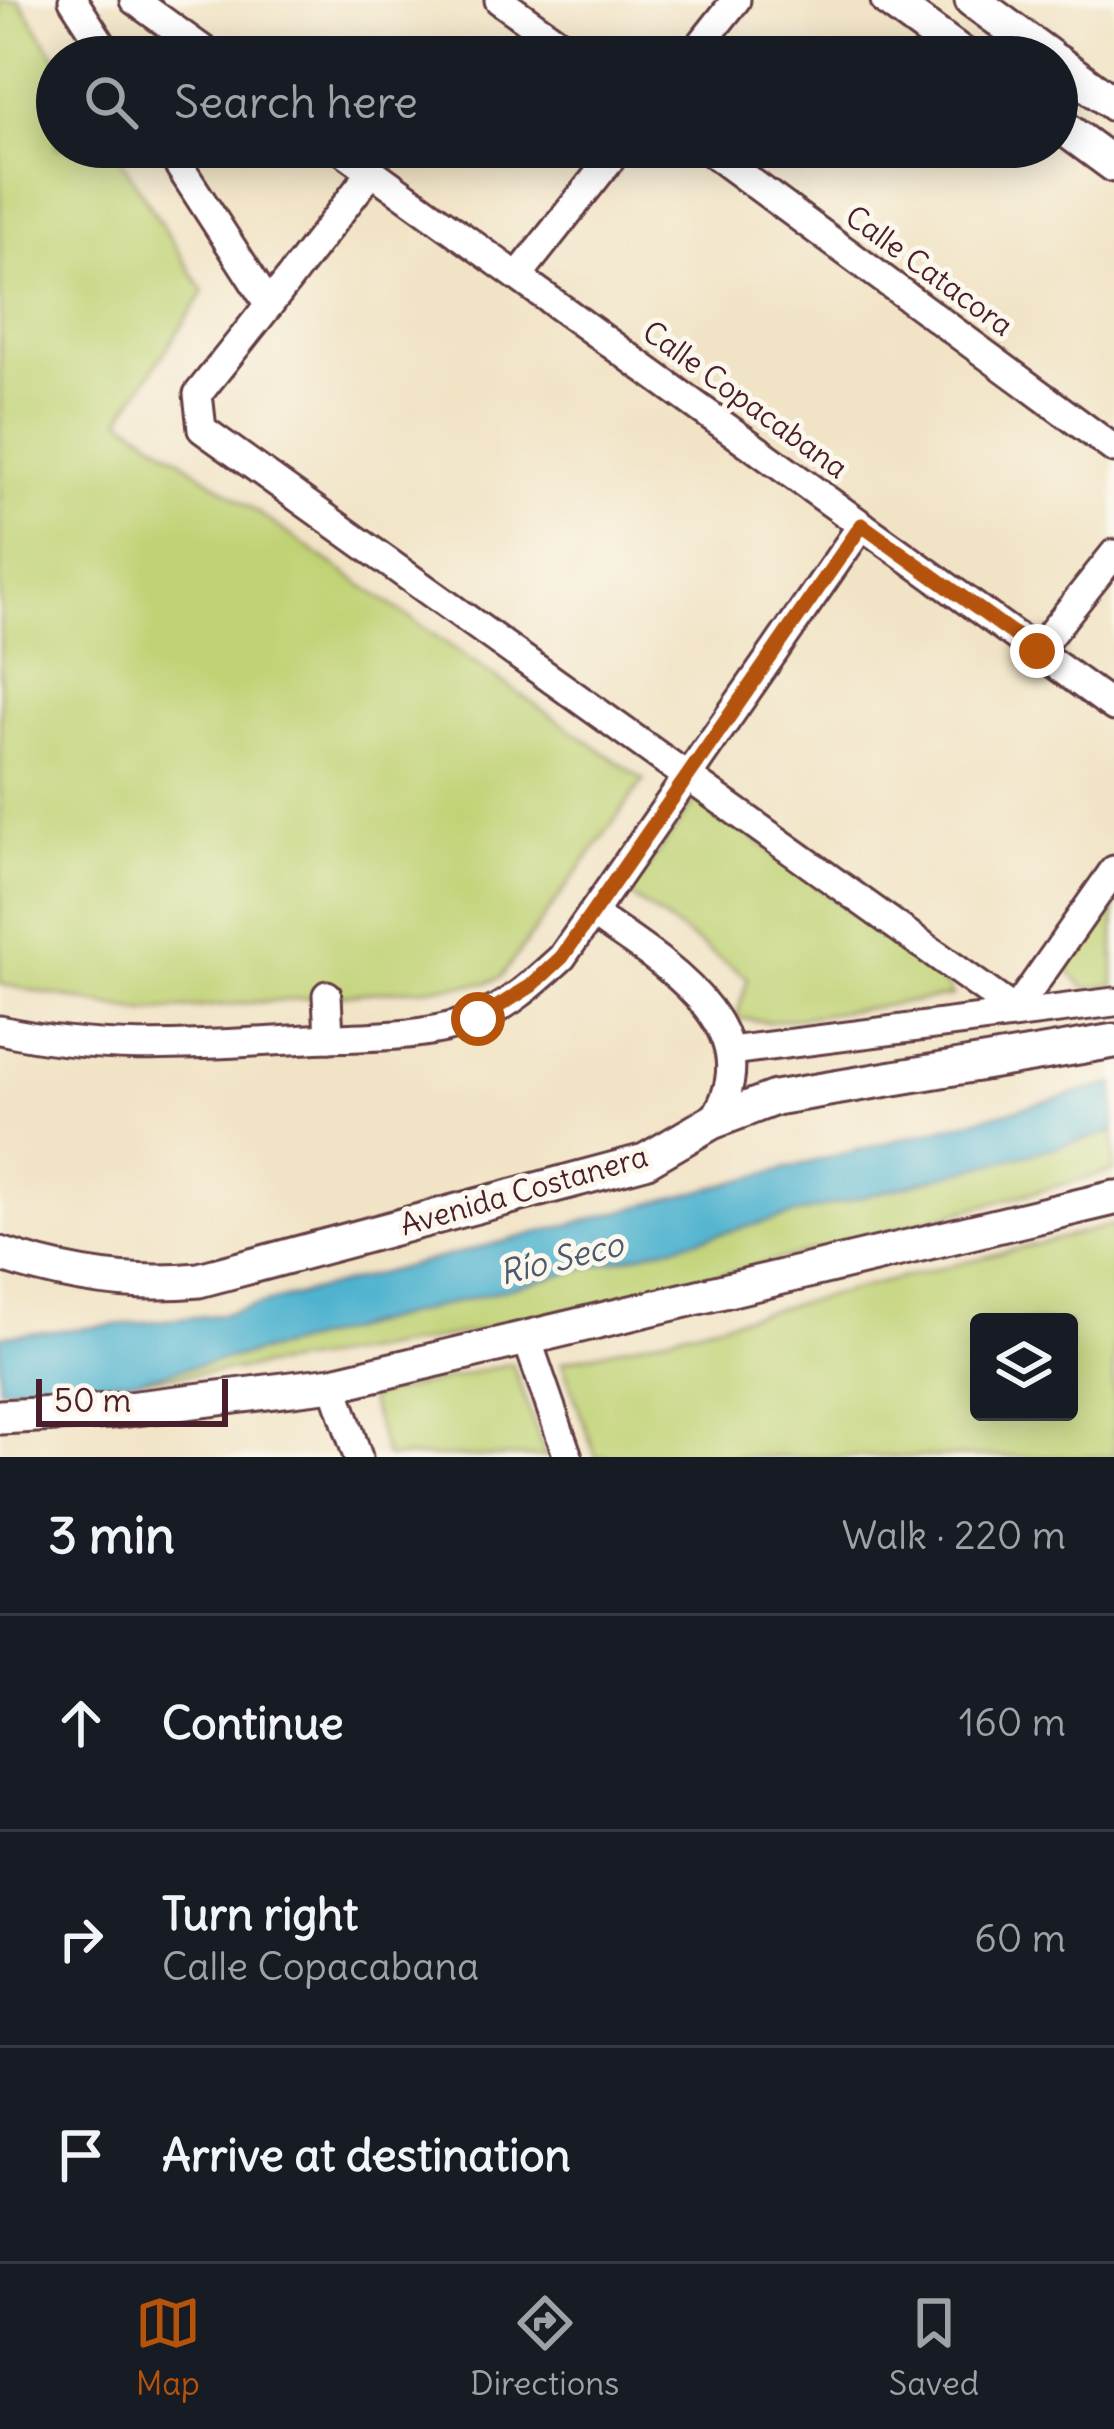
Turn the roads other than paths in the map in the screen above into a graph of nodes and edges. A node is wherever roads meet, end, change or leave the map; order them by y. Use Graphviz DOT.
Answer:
graph roads {
  1 [pos="74,0"];
  2 [pos="134,0"];
  3 [pos="499,0"];
  4 [pos="736,0"];
  5 [pos="888,0"];
  6 [pos="972,0"];
  7 [pos="97,36"];
  8 [pos="184,36"];
  9 [pos="550,36"];
  10 [pos="708,36"];
  11 [pos="937,36"];
  12 [pos="1021,36"];
  13 [pos="1078,78"];
  14 [pos="1114,104"];
  15 [pos="1078,138"];
  16 [pos="1114,165"];
  17 [pos="180,168"];
  18 [pos="368,168"];
  19 [pos="603,168"];
  20 [pos="733,168"];
  21 [pos="372,171"];
  22 [pos="518,276"];
  23 [pos="268,305"];
  24 [pos="1114,449"];
  25 [pos="862,525"];
  26 [pos="1114,554"];
  27 [pos="1037,651"];
  28 [pos="1114,706"];
  29 [pos="688,779"];
  30 [pos="1114,870"];
  31 [pos="594,915"];
  32 [pos="327,994"];
  33 [pos="1114,1001"];
  34 [pos="1015,1011"];
  35 [pos="0,1030"];
  36 [pos="329,1038"];
  37 [pos="1114,1041"];
  38 [pos="730,1051"];
  39 [pos="712,1122"];
  40 [pos="1114,1198"];
  41 [pos="0,1254"];
  42 [pos="528,1342"];
  43 [pos="333,1384"];
  44 [pos="0,1417"];
  45 [pos="358,1457"];
  46 [pos="568,1457"];
  1 -- 7 [label="street"];
  2 -- 8 [label="street"];
  3 -- 9 [label="street"];
  4 -- 10 [label="street"];
  5 -- 11 [label="main road"];
  6 -- 12 [label="main road"];
  13 -- 14 [label="main road"];
  15 -- 16 [label="main road"];
  17 -- 23 [label="street"];
  18 -- 21 [label="street, Calle Copacabana"];
  19 -- 22 [label="street"];
  20 -- 24 [label="street, Calle Catacora"];
  21 -- 22 [label="street, Calle Copacabana"];
  21 -- 23 [label="street"];
  22 -- 25 [label="street, Calle Copacabana"];
  23 -- 29 [label="street"];
  25 -- 27 [label="street, Calle Copacabana"];
  25 -- 29 [label="street"];
  26 -- 27 [label="street"];
  27 -- 28 [label="street, Calle Copacabana"];
  29 -- 31 [label="street"];
  29 -- 34 [label="street"];
  30 -- 34 [label="street"];
  31 -- 36 [label="street"];
  31 -- 38 [label="street"];
  32 -- 36 [label="street"];
  33 -- 34 [label="street"];
  34 -- 38 [label="street"];
  35 -- 36 [label="street"];
  37 -- 39 [label="main road, Avenida Costanera"];
  38 -- 39 [label="street"];
  39 -- 41 [label="main road, Avenida Costanera"];
  40 -- 42 [label="main road"];
  42 -- 43 [label="main road"];
  42 -- 46 [label="street"];
  43 -- 44 [label="main road"];
  43 -- 45 [label="street"];
}
